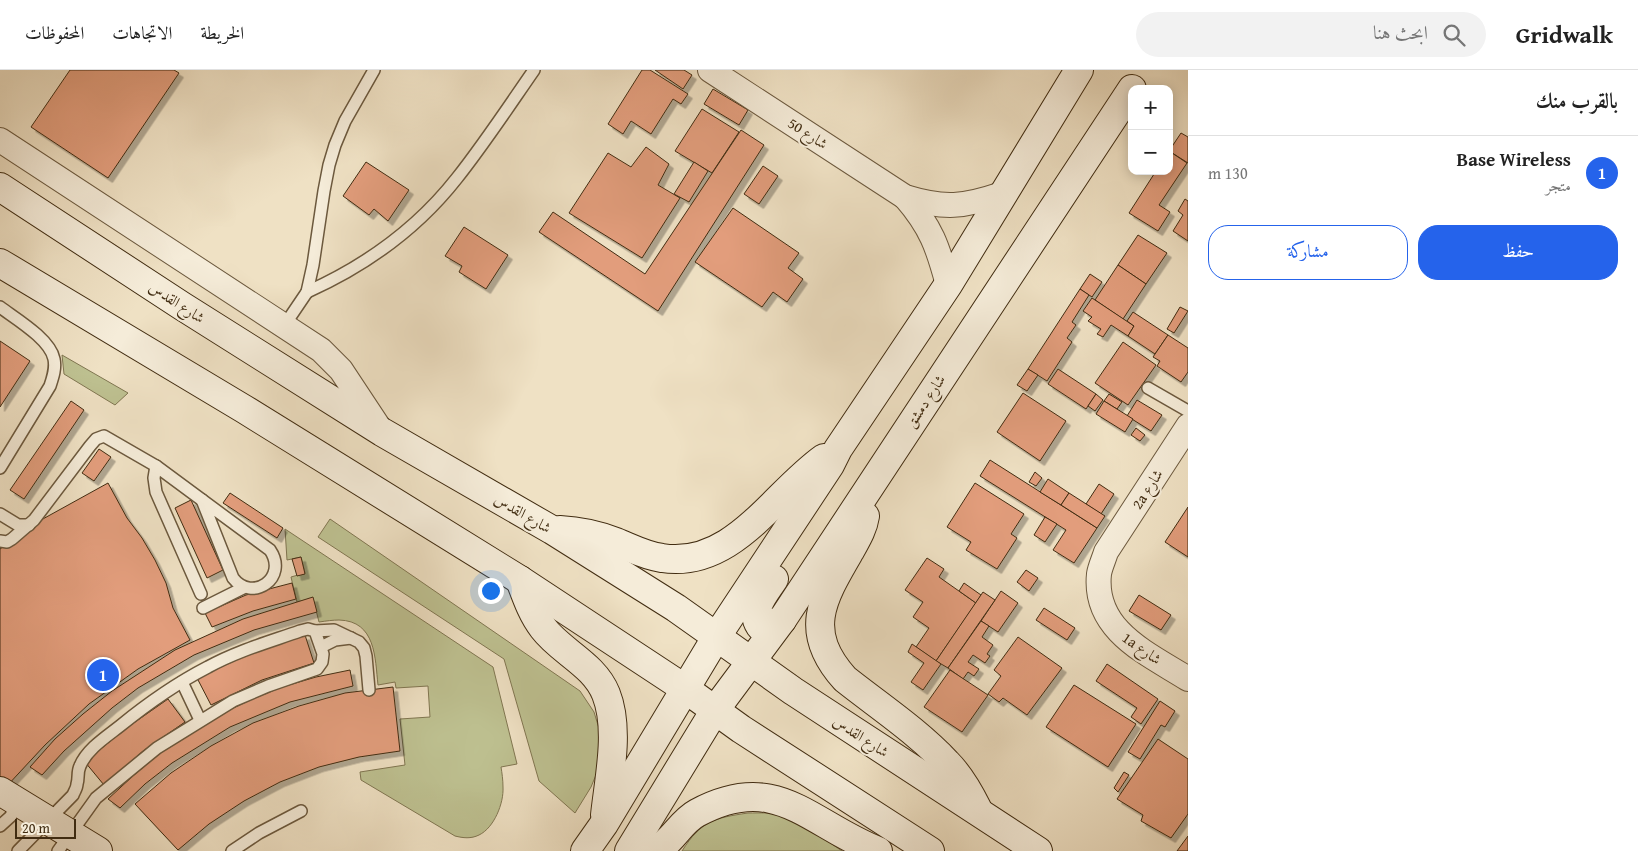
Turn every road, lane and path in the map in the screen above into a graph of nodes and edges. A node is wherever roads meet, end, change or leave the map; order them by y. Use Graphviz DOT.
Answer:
graph roads {
  1 [pos="374,70"];
  2 [pos="534,70"];
  3 [pos="710,70"];
  4 [pos="1079,70"];
  5 [pos="1144,70"];
  6 [pos="1135,85"];
  7 [pos="1128,95"];
  8 [pos="0,140"];
  9 [pos="0,187"];
  10 [pos="1002,194"];
  11 [pos="906,197"];
  12 [pos="0,263"];
  13 [pos="948,285"];
  14 [pos="307,292"];
  15 [pos="0,307"];
  16 [pos="284,326"];
  17 [pos="1148,388"];
  18 [pos="1188,411"];
  19 [pos="1188,426"];
  20 [pos="382,432"];
  21 [pos="834,457"];
  22 [pos="156,466"];
  23 [pos="0,468"];
  24 [pos="864,494"];
  25 [pos="202,500"];
  26 [pos="0,514"];
  27 [pos="30,524"];
  28 [pos="552,530"];
  29 [pos="0,541"];
  30 [pos="1106,552"];
  31 [pos="520,580"];
  32 [pos="243,588"];
  33 [pos="201,594"];
  34 [pos="204,608"];
  35 [pos="782,620"];
  36 [pos="315,632"];
  37 [pos="717,636"];
  38 [pos="352,638"];
  39 [pos="321,648"];
  40 [pos="752,660"];
  41 [pos="1188,679"];
  42 [pos="182,682"];
  43 [pos="684,688"];
  44 [pos="370,690"];
  45 [pos="715,710"];
  46 [pos="200,720"];
  47 [pos="78,784"];
  48 [pos="5,798"];
  49 [pos="96,798"];
  50 [pos="301,811"];
  51 [pos="982,815"];
  52 [pos="604,824"];
  53 [pos="0,826"];
  54 [pos="59,835"];
  55 [pos="18,851"];
  56 [pos="98,851"];
  57 [pos="232,851"];
  58 [pos="585,851"];
  59 [pos="629,851"];
  60 [pos="654,851"];
  61 [pos="878,851"];
  62 [pos="930,851"];
  63 [pos="1038,851"];
  1 -- 14 [label="lane"];
  2 -- 14 [label="lane"];
  3 -- 11 [label="street, شارع 50"];
  4 -- 10 [label="main road"];
  5 -- 6 [label="main road, شارع دمشق"];
  7 -- 24 [label="main road, شارع دمشق"];
  8 -- 16 [label="street"];
  9 -- 20 [label="main road, شارع القدس"];
  10 -- 11 [label="street, شارع 50"];
  10 -- 13 [label="main road"];
  11 -- 13 [label="street, شارع 50"];
  12 -- 31 [label="main road"];
  13 -- 21 [label="main road"];
  14 -- 16 [label="lane"];
  15 -- 23 [label="lane"];
  16 -- 20 [label="street"];
  17 -- 18 [label="lane"];
  19 -- 30 [label="street, 2a شارع"];
  20 -- 28 [label="main road, شارع القدس"];
  21 -- 28 [label="main road"];
  21 -- 35 [label="main road"];
  21 -- 37 [label="main road"];
  22 -- 25 [label="lane"];
  22 -- 27 [label="lane"];
  22 -- 33 [label="lane"];
  24 -- 35 [label="main road, شارع دمشق"];
  24 -- 51 [label="main road"];
  25 -- 32 [label="lane"];
  25 -- 32 [label="lane"];
  26 -- 27 [label="lane"];
  27 -- 29 [label="lane"];
  28 -- 37 [label="main road, شارع القدس"];
  30 -- 41 [label="street, 1a شارع"];
  31 -- 43 [label="main road"];
  31 -- 52 [label="main road"];
  32 -- 34 [label="lane"];
  35 -- 40 [label="main road, شارع دمشق"];
  36 -- 38 [label="lane"];
  36 -- 39 [label="lane"];
  36 -- 42 [label="lane"];
  37 -- 40 [label="main road, شارع القدس"];
  37 -- 43 [label="main road"];
  38 -- 39 [label="lane"];
  38 -- 44 [label="lane"];
  39 -- 46 [label="lane"];
  40 -- 45 [label="main road, شارع دمشق"];
  40 -- 51 [label="main road, شارع القدس"];
  42 -- 46 [label="lane"];
  42 -- 47 [label="lane"];
  43 -- 45 [label="main road"];
  43 -- 52 [label="main road"];
  45 -- 59 [label="main road, شارع دمشق"];
  45 -- 62 [label="main road"];
  46 -- 49 [label="lane"];
  47 -- 49 [label="lane"];
  47 -- 54 [label="lane"];
  48 -- 53 [label="lane"];
  48 -- 54 [label="main road"];
  49 -- 54 [label="lane"];
  50 -- 57 [label="lane"];
  51 -- 63 [label="main road, شارع القدس"];
  52 -- 58 [label="main road"];
  54 -- 55 [label="lane"];
  54 -- 56 [label="main road"];
  60 -- 61 [label="main road"];
}
